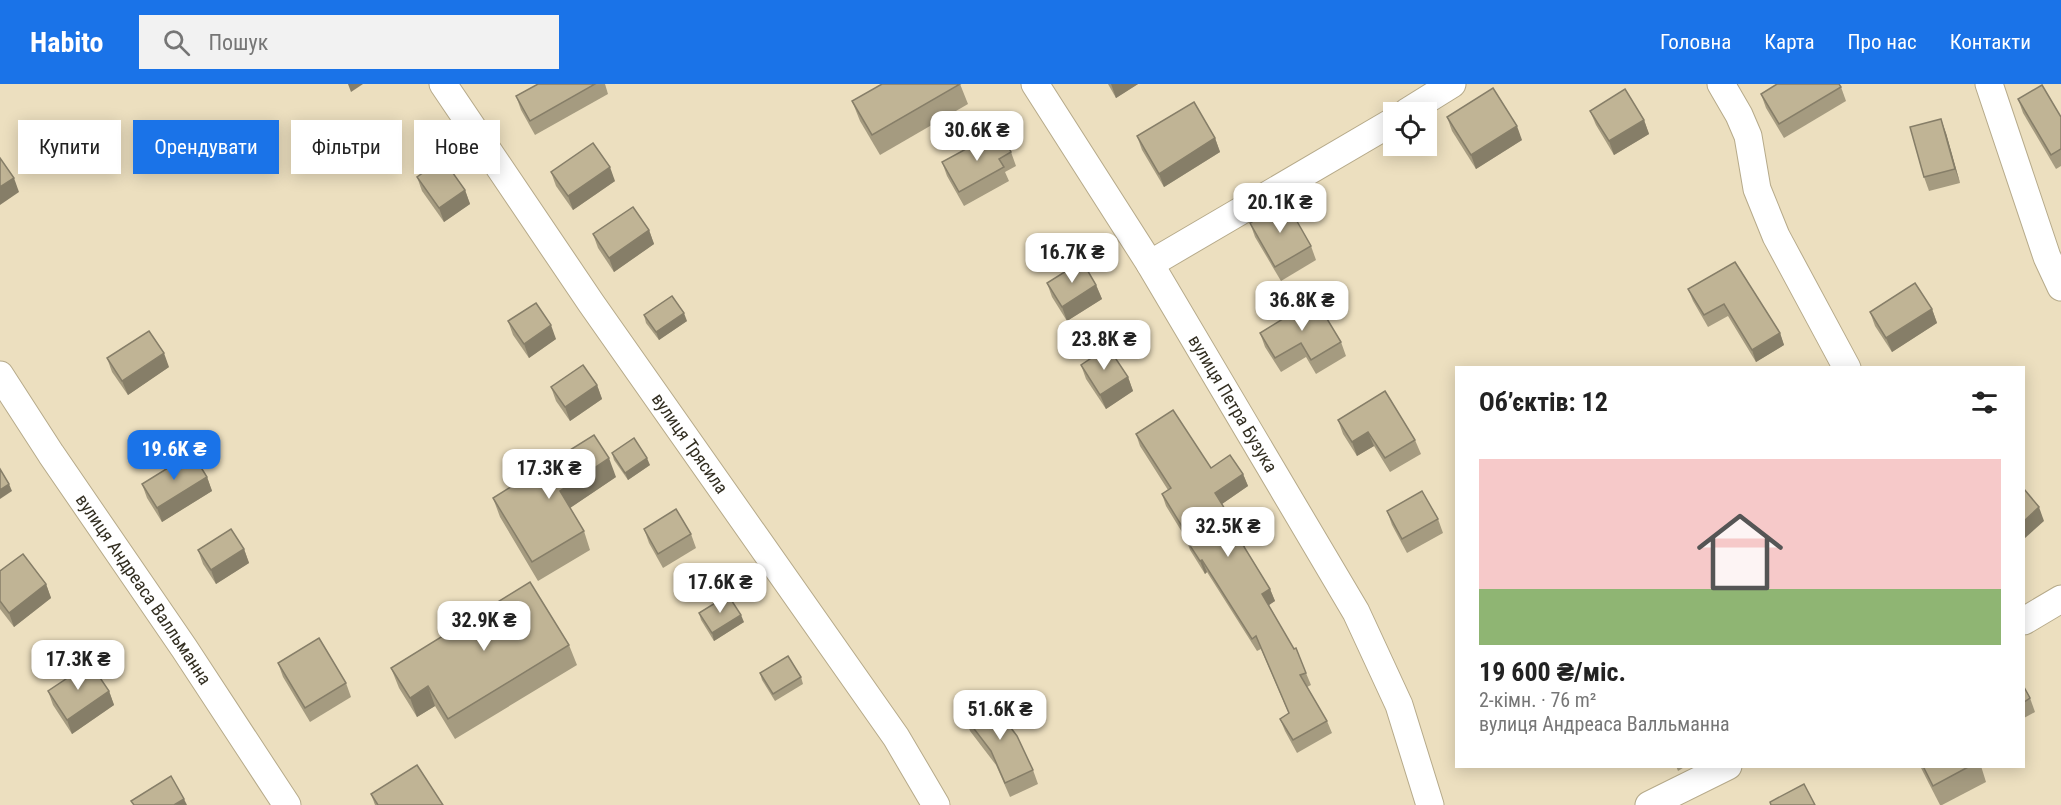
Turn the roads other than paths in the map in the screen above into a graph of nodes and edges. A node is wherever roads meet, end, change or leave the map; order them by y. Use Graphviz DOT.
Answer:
graph roads {
  1 [pos="442,84"];
  2 [pos="1035,84"];
  3 [pos="1452,84"];
  4 [pos="1721,84"];
  5 [pos="1989,84"];
  6 [pos="1423,102"];
  7 [pos="1383,127"];
  8 [pos="1150,264"];
  9 [pos="2061,287"];
  10 [pos="1845,366"];
  11 [pos="0,375"];
  12 [pos="2061,599"];
  13 [pos="2025,620"];
  14 [pos="1724,768"];
  15 [pos="286,805"];
  16 [pos="936,805"];
  17 [pos="1430,805"];
  18 [pos="1648,805"];
  1 -- 16 [label="street, вулиця Трясила"];
  2 -- 8 [label="street, вулиця Петра Бузука"];
  3 -- 6 [label="street"];
  4 -- 10 [label="street"];
  5 -- 9 [label="street"];
  7 -- 8 [label="street"];
  8 -- 17 [label="street, вулиця Петра Бузука"];
  11 -- 15 [label="street, вулиця Андреаса Валльманна"];
  12 -- 13 [label="street"];
  14 -- 18 [label="street"];
}
